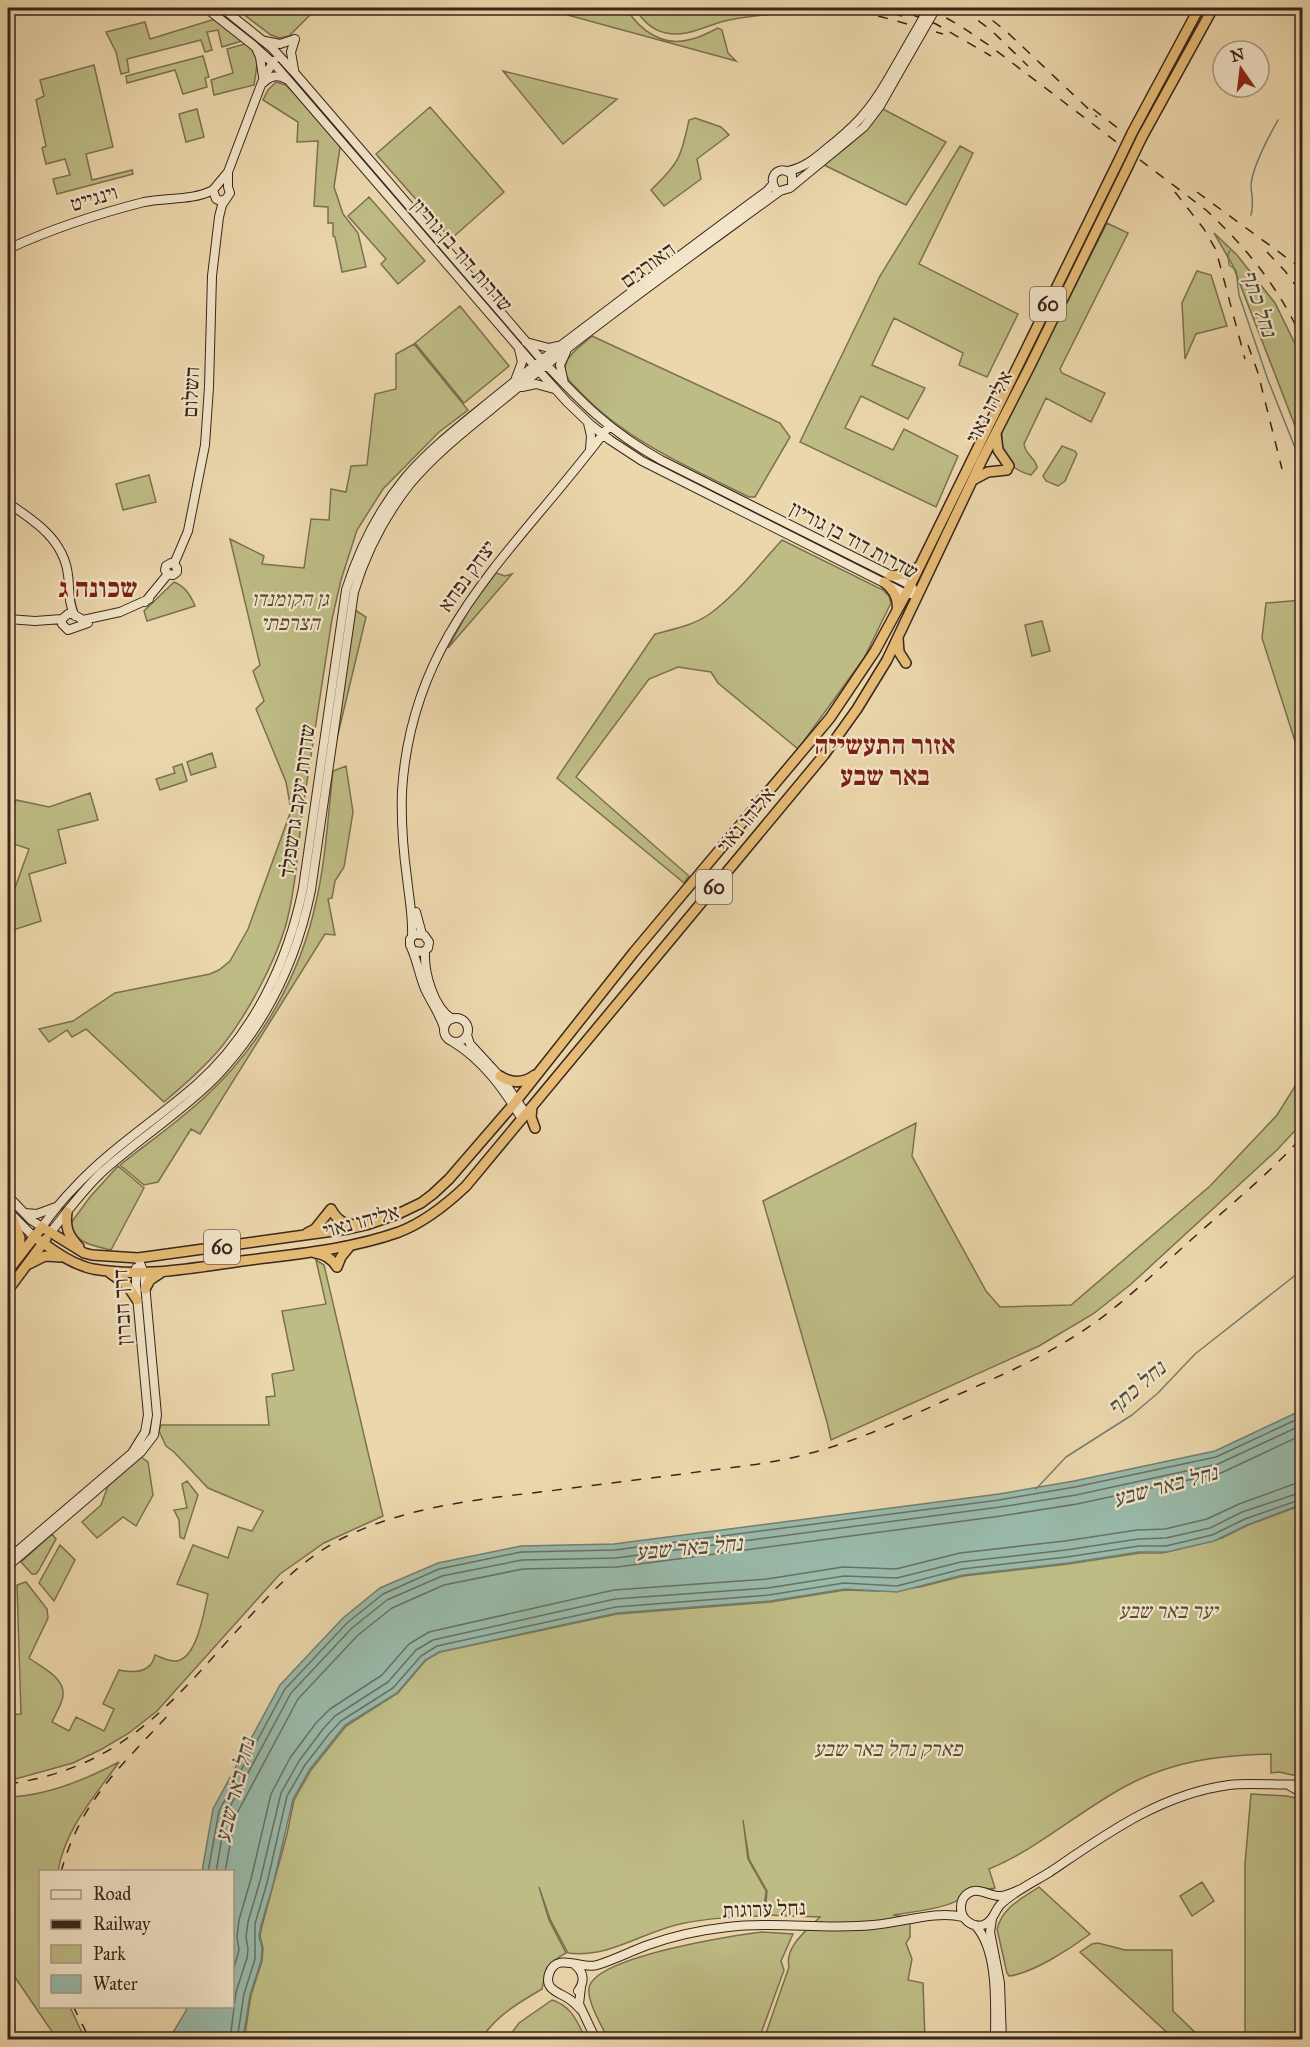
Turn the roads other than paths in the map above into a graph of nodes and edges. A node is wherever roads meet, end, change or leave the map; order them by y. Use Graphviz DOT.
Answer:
graph roads {
  1 [pos="206,8"];
  2 [pos="222,8"];
  3 [pos="929,8"];
  4 [pos="936,8"];
  5 [pos="1198,8"];
  6 [pos="1213,8"];
  7 [pos="263,40"];
  8 [pos="254,45"];
  9 [pos="278,55"];
  10 [pos="273,62"];
  11 [pos="294,72"];
  12 [pos="289,80"];
  13 [pos="262,82"];
  14 [pos="890,82"];
  15 [pos="1137,135"];
  16 [pos="788,171"];
  17 [pos="228,172"];
  18 [pos="772,184"];
  19 [pos="792,185"];
  20 [pos="228,187"];
  21 [pos="780,191"];
  22 [pos="215,193"];
  23 [pos="227,199"];
  24 [pos="219,217"];
  25 [pos="8,249"];
  26 [pos="526,342"];
  27 [pos="564,347"];
  28 [pos="519,348"];
  29 [pos="544,362"];
  30 [pos="536,368"];
  31 [pos="515,380"];
  32 [pos="565,386"];
  33 [pos="555,389"];
  34 [pos="516,390"];
  35 [pos="588,422"];
  36 [pos="609,427"];
  37 [pos="996,432"];
  38 [pos="603,434"];
  39 [pos="590,450"];
  40 [pos="972,482"];
  41 [pos="8,503"];
  42 [pos="920,566"];
  43 [pos="887,579"];
  44 [pos="908,590"];
  45 [pos="918,594"];
  46 [pos="149,599"];
  47 [pos="71,602"];
  48 [pos="897,610"];
  49 [pos="76,617"];
  50 [pos="8,619"];
  51 [pos="64,620"];
  52 [pos="75,628"];
  53 [pos="898,635"];
  54 [pos="906,663"];
  55 [pos="404,773"];
  56 [pos="422,934"];
  57 [pos="412,936"];
  58 [pos="414,951"];
  59 [pos="425,951"];
  60 [pos="452,1018"];
  61 [pos="444,1028"];
  62 [pos="467,1035"];
  63 [pos="453,1042"];
  64 [pos="539,1072"];
  65 [pos="500,1076"];
  66 [pos="515,1102"];
  67 [pos="527,1113"];
  68 [pos="515,1128"];
  69 [pos="8,1196"];
  70 [pos="58,1206"];
  71 [pos="22,1212"];
  72 [pos="67,1212"];
  73 [pos="9,1213"];
  74 [pos="361,1226"];
  75 [pos="42,1227"];
  76 [pos="51,1233"];
  77 [pos="305,1234"];
  78 [pos="33,1236"];
  79 [pos="43,1242"];
  80 [pos="350,1246"];
  81 [pos="84,1253"];
  82 [pos="308,1253"];
  83 [pos="64,1257"];
  84 [pos="138,1258"];
  85 [pos="16,1259"];
  86 [pos="23,1268"];
  87 [pos="106,1270"];
  88 [pos="8,1271"];
  89 [pos="163,1272"];
  90 [pos="140,1273"];
  91 [pos="145,1289"];
  92 [pos="8,1290"];
  93 [pos="137,1300"];
  94 [pos="8,1559"];
  95 [pos="8,1566"];
  96 [pos="1302,1784"];
  97 [pos="1286,1785"];
  98 [pos="1302,1793"];
  99 [pos="1022,1889"];
  100 [pos="987,1893"];
  101 [pos="962,1902"];
  102 [pos="994,1915"];
  103 [pos="935,1916"];
  104 [pos="963,1917"];
  105 [pos="975,1925"];
  106 [pos="574,1964"];
  107 [pos="600,1964"];
  108 [pos="581,1985"];
  109 [pos="564,1996"];
  110 [pos="582,2012"];
  111 [pos="596,2040"];
  112 [pos="995,2040"];
  113 [pos="1002,2040"];
  1 -- 8 [label="street, שדרות דוד בן גוריון"];
  2 -- 7 [label="street, שדרות דוד בן גוריון"];
  3 -- 14 [label="street, bridge"];
  4 -- 14 [label="street, bridge"];
  5 -- 15 [label="highway, 60"];
  6 -- 15 [label="highway, 60"];
  7 -- 9 [label="street, שדרות דוד בן גוריון"];
  7 -- 11 [label="street"];
  8 -- 10 [label="street, שדרות דוד בן גוריון"];
  8 -- 13 [label="street"];
  9 -- 10 [label="street"];
  9 -- 11 [label="street, שדרות דוד בן גוריון"];
  10 -- 12 [label="street, שדרות דוד בן גוריון"];
  10 -- 13 [label="street"];
  11 -- 26 [label="street, שדרות דוד בן גוריון"];
  12 -- 13 [label="street"];
  12 -- 28 [label="street, שדרות דוד בן גוריון"];
  13 -- 17 [label="street"];
  14 -- 16 [label="street"];
  14 -- 19 [label="street"];
  15 -- 37 [label="highway, אליהו נאוי / 60, bridge"];
  15 -- 42 [label="highway, אליהו נאוי / 60, bridge"];
  16 -- 18 [label="street"];
  16 -- 19 [label="street"];
  17 -- 20 [label="street"];
  17 -- 22 [label="street"];
  18 -- 21 [label="street"];
  18 -- 27 [label="street, האורגים"];
  19 -- 21 [label="street"];
  20 -- 22 [label="street"];
  20 -- 23 [label="street"];
  21 -- 27 [label="street, האורגים"];
  22 -- 23 [label="street"];
  22 -- 24 [label="street, השלום"];
  22 -- 25 [label="street, וינגייט"];
  23 -- 24 [label="street, השלום"];
  24 -- 46 [label="street, השלום"];
  26 -- 27 [label="street"];
  26 -- 29 [label="street, שדרות דוד בן גוריון"];
  27 -- 29 [label="street, האורגים"];
  27 -- 32 [label="street"];
  28 -- 30 [label="street, שדרות דוד בן גוריון"];
  28 -- 31 [label="street"];
  29 -- 30 [label="street, האורגים"];
  29 -- 32 [label="street, שדרות דוד בן גוריון"];
  30 -- 31 [label="street, שדרות יעקב גרשפלד"];
  30 -- 33 [label="street, שדרות דוד בן גוריון"];
  30 -- 34 [label="street, שדרות יעקב גרשפלד"];
  31 -- 70 [label="street, שדרות יעקב גרשפלד"];
  32 -- 36 [label="street, שדרות דוד בן גוריון"];
  33 -- 34 [label="street"];
  33 -- 35 [label="street, שדרות דוד בן גוריון"];
  34 -- 72 [label="street, שדרות יעקב גרשפלד"];
  35 -- 38 [label="street, שדרות דוד בן גוריון"];
  35 -- 39 [label="street"];
  36 -- 38 [label="street, יצחק נפחא"];
  36 -- 43 [label="street, שדרות דוד בן גוריון"];
  37 -- 40 [label="highway, אליהו נאוי / 60"];
  37 -- 40 [label="highway"];
  38 -- 39 [label="street, יצחק נפחא"];
  38 -- 43 [label="street, שדרות דוד בן גוריון"];
  39 -- 55 [label="street, יצחק נפחא"];
  40 -- 45 [label="highway, אליהו נאוי / 60"];
  41 -- 47 [label="street"];
  42 -- 43 [label="highway"];
  42 -- 44 [label="highway, אליהו נאוי / 60"];
  43 -- 44 [label="street, שדרות דוד בן גוריון"];
  43 -- 48 [label="highway"];
  44 -- 45 [label="street, שדרות דוד בן גוריון"];
  44 -- 48 [label="highway, אליהו נאוי / 60"];
  45 -- 53 [label="highway, אליהו נאוי / 60"];
  46 -- 49 [label="street"];
  46 -- 52 [label="street"];
  47 -- 49 [label="street"];
  47 -- 51 [label="street"];
  48 -- 64 [label="highway, אליהו נאוי / 60"];
  49 -- 51 [label="street"];
  49 -- 52 [label="street"];
  50 -- 51 [label="street"];
  51 -- 52 [label="street"];
  53 -- 54 [label="highway"];
  53 -- 67 [label="highway, אליהו נאוי / 60"];
  55 -- 56 [label="street, יצחק נפחא"];
  55 -- 57 [label="street, יצחק נפחא"];
  56 -- 57 [label="street"];
  56 -- 59 [label="street"];
  57 -- 58 [label="street"];
  58 -- 59 [label="street"];
  58 -- 61 [label="street"];
  59 -- 60 [label="street"];
  60 -- 61 [label="street"];
  60 -- 62 [label="street"];
  61 -- 63 [label="street"];
  62 -- 63 [label="street"];
  62 -- 65 [label="street"];
  63 -- 66 [label="street"];
  64 -- 65 [label="highway"];
  64 -- 66 [label="highway, אליהו נאוי / 60"];
  65 -- 66 [label="street"];
  66 -- 67 [label="street"];
  66 -- 74 [label="highway, אליהו נאוי / 60"];
  67 -- 68 [label="highway, אליהו נאוי / 60"];
  67 -- 68 [label="highway"];
  68 -- 80 [label="highway, אליהו נאוי / 60"];
  69 -- 71 [label="street"];
  70 -- 71 [label="street"];
  70 -- 75 [label="street, שדרות יעקב גרשפלד"];
  71 -- 75 [label="street"];
  72 -- 76 [label="street, שדרות יעקב גרשפלד"];
  72 -- 81 [label="highway"];
  73 -- 78 [label="street"];
  73 -- 85 [label="highway"];
  74 -- 77 [label="highway, אליהו נאוי / 60"];
  74 -- 77 [label="highway"];
  75 -- 76 [label="highway, אליהו נאוי / 60"];
  75 -- 78 [label="highway"];
  76 -- 79 [label="highway"];
  76 -- 81 [label="highway, אליהו נאוי / 60"];
  77 -- 84 [label="highway, אליהו נאוי / 60"];
  78 -- 79 [label="highway, 60"];
  78 -- 85 [label="highway"];
  79 -- 83 [label="highway, אליהו נאוי / 60"];
  79 -- 86 [label="highway"];
  80 -- 82 [label="highway, אליהו נאוי / 60"];
  80 -- 82 [label="highway"];
  81 -- 84 [label="highway, אליהו נאוי / 60"];
  82 -- 89 [label="highway, אליהו נאוי / 60"];
  83 -- 86 [label="highway"];
  83 -- 87 [label="highway, אליהו נאוי / 60"];
  84 -- 90 [label="street, דרך חברון"];
  85 -- 88 [label="highway"];
  86 -- 92 [label="highway"];
  87 -- 90 [label="highway, אליהו נאוי / 60"];
  87 -- 93 [label="highway"];
  89 -- 90 [label="highway, אליהו נאוי / 60"];
  89 -- 91 [label="highway"];
  90 -- 91 [label="street, דרך חברון"];
  90 -- 93 [label="street, דרך חברון"];
  91 -- 95 [label="street, דרך חברון"];
  93 -- 94 [label="street, דרך חברון"];
  96 -- 97 [label="street"];
  97 -- 98 [label="street"];
  97 -- 99 [label="street"];
  99 -- 100 [label="street"];
  99 -- 102 [label="street"];
  100 -- 101 [label="street"];
  100 -- 102 [label="street"];
  101 -- 103 [label="street, נחל ערוגות"];
  101 -- 104 [label="street"];
  102 -- 105 [label="street"];
  102 -- 113 [label="street"];
  103 -- 104 [label="street, נחל ערוגות"];
  103 -- 107 [label="street, נחל ערוגות"];
  104 -- 105 [label="street"];
  105 -- 112 [label="street"];
  106 -- 107 [label="street, נחל ערוגות"];
  106 -- 108 [label="street"];
  106 -- 109 [label="street"];
  107 -- 108 [label="street, נחל ערוגות"];
  108 -- 109 [label="street"];
  108 -- 110 [label="street"];
  109 -- 110 [label="street"];
  110 -- 111 [label="street"];
}
